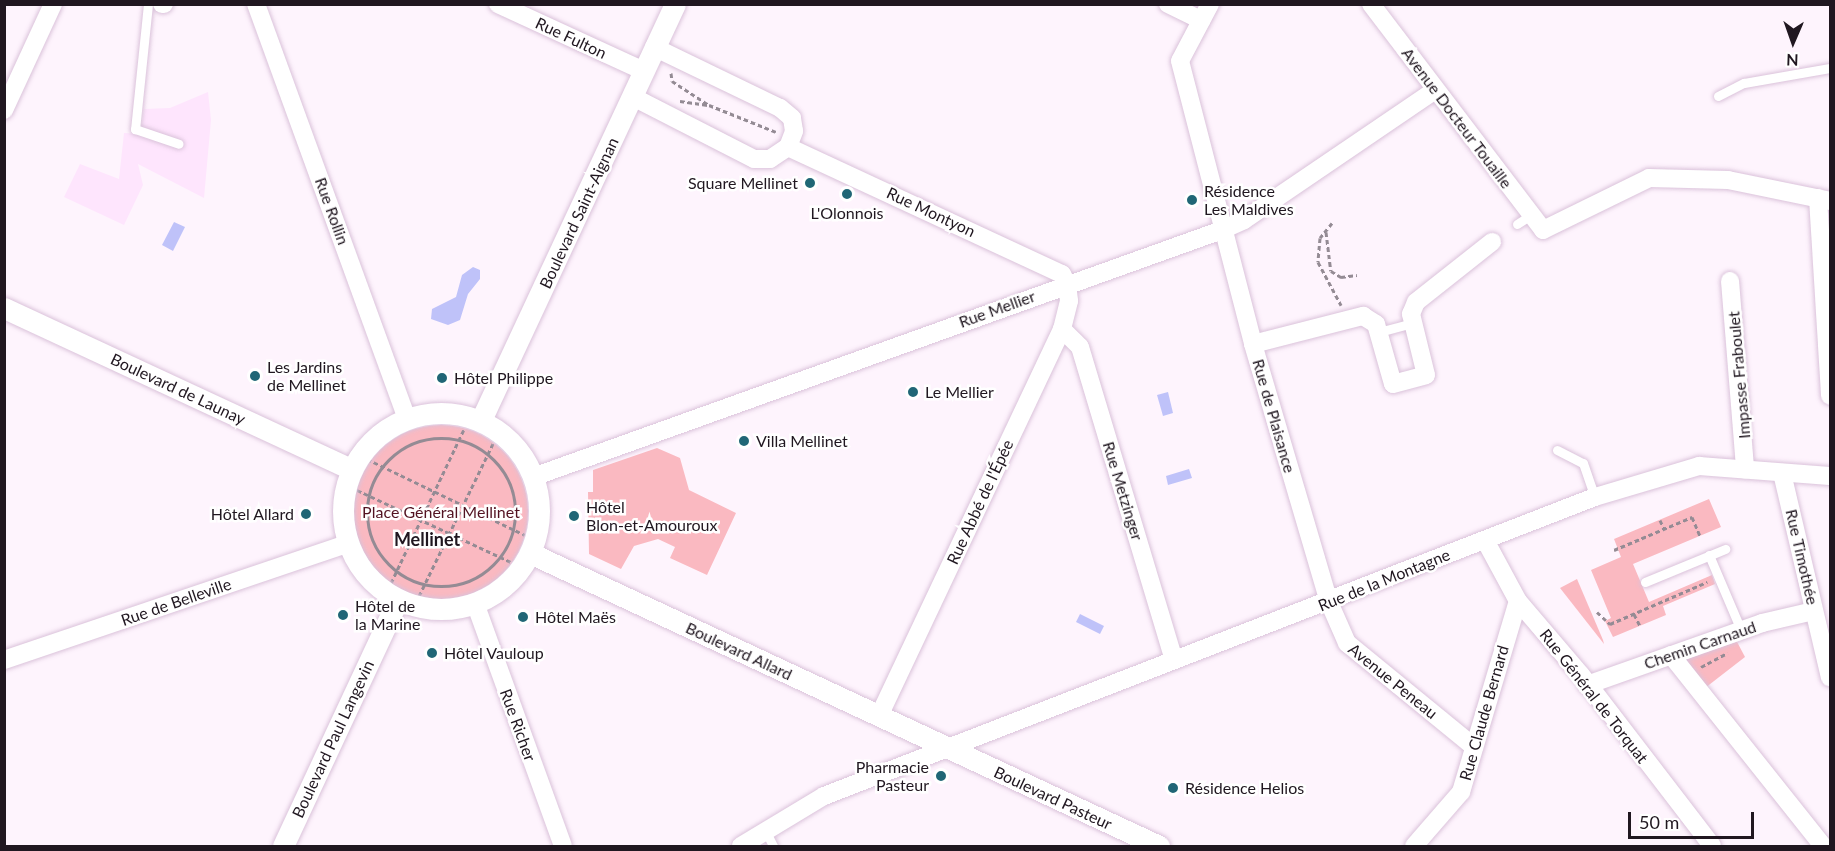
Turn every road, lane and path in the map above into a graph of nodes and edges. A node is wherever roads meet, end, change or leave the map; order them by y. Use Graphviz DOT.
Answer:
graph roads {
  1 [pos="53,4"];
  2 [pos="148,4"];
  3 [pos="256,4"];
  4 [pos="498,4"];
  5 [pos="675,4"];
  6 [pos="1168,4"];
  7 [pos="1371,4"];
  8 [pos="1206,12"];
  9 [pos="654,47"];
  10 [pos="678,58"];
  11 [pos="1830,68"];
  12 [pos="644,71"];
  13 [pos="1435,90"];
  14 [pos="1718,96"];
  15 [pos="633,97"];
  16 [pos="5,109"];
  17 [pos="790,143"];
  18 [pos="179,144"];
  19 [pos="1824,199"];
  20 [pos="1332,223"];
  21 [pos="1222,230"];
  22 [pos="1326,230"];
  23 [pos="1492,242"];
  24 [pos="1356,276"];
  25 [pos="1730,281"];
  26 [pos="1067,284"];
  27 [pos="4,308"];
  28 [pos="1350,319"];
  29 [pos="1413,323"];
  30 [pos="1062,328"];
  31 [pos="1379,332"];
  32 [pos="1253,344"];
  33 [pos="1830,396"];
  34 [pos="407,418"];
  35 [pos="472,424"];
  36 [pos="499,431"];
  37 [pos="458,440"];
  38 [pos="1557,450"];
  39 [pos="486,453"];
  40 [pos="355,461"];
  41 [pos="382,467"];
  42 [pos="1745,469"];
  43 [pos="1782,473"];
  44 [pos="1830,476"];
  45 [pos="533,477"];
  46 [pos="357,490"];
  47 [pos="434,492"];
  48 [pos="369,495"];
  49 [pos="1595,497"];
  50 [pos="462,505"];
  51 [pos="421,520"];
  52 [pos="1660,520"];
  53 [pos="1664,529"];
  54 [pos="514,530"];
  55 [pos="449,532"];
  56 [pos="1700,536"];
  57 [pos="1485,540"];
  58 [pos="347,544"];
  59 [pos="1725,549"];
  60 [pos="1614,550"];
  61 [pos="525,552"];
  62 [pos="1709,555"];
  63 [pos="501,557"];
  64 [pos="396,571"];
  65 [pos="1718,578"];
  66 [pos="1645,582"];
  67 [pos="424,585"];
  68 [pos="400,595"];
  69 [pos="1518,601"];
  70 [pos="1329,602"];
  71 [pos="475,603"];
  72 [pos="1814,610"];
  73 [pos="1597,612"];
  74 [pos="1634,614"];
  75 [pos="1640,626"];
  76 [pos="1741,630"];
  77 [pos="1671,655"];
  78 [pos="4,660"];
  79 [pos="1174,660"];
  80 [pos="1830,677"];
  81 [pos="1587,685"];
  82 [pos="879,717"];
  83 [pos="1474,747"];
  84 [pos="948,749"];
  85 [pos="770,839"];
  86 [pos="283,846"];
  87 [pos="563,846"];
  88 [pos="741,846"];
  89 [pos="1159,846"];
  90 [pos="1414,846"];
  91 [pos="1712,846"];
  92 [pos="1823,846"];
  1 -- 16 [label="street"];
  2 -- 18 [label="lane"];
  3 -- 34 [label="street, Rue Rollin"];
  4 -- 12 [label="street, Rue Fulton"];
  5 -- 9 [label="street, Boulevard Saint-Aignan"];
  6 -- 8 [label="street"];
  7 -- 13 [label="street, Avenue Docteur Touaille"];
  8 -- 21 [label="street, Rue de Plaisance"];
  9 -- 10 [label="street"];
  9 -- 12 [label="street, Boulevard Saint-Aignan"];
  10 -- 17 [label="street"];
  10 -- 17 [label="path"];
  11 -- 14 [label="lane"];
  12 -- 15 [label="street, Boulevard Saint-Aignan"];
  13 -- 19 [label="street, Avenue Docteur Touaille"];
  13 -- 21 [label="street, Rue Mellier"];
  15 -- 17 [label="street"];
  15 -- 35 [label="street, Boulevard Saint-Aignan"];
  17 -- 26 [label="street, Rue Montyon"];
  19 -- 33 [label="street"];
  20 -- 22 [label="path"];
  21 -- 26 [label="street, Rue Mellier"];
  21 -- 32 [label="street, Rue de Plaisance"];
  22 -- 24 [label="path"];
  22 -- 28 [label="path"];
  23 -- 29 [label="street"];
  25 -- 42 [label="street, Impasse Fraboulet"];
  26 -- 30 [label="street, Rue Abbé de l'Épée"];
  26 -- 45 [label="street, Rue Mellier"];
  27 -- 40 [label="street, Boulevard de Launay"];
  28 -- 31 [label="street"];
  28 -- 32 [label="street"];
  29 -- 31 [label="lane"];
  29 -- 31 [label="street"];
  30 -- 79 [label="street, Rue Metzinger"];
  30 -- 82 [label="street, Rue Abbé de l'Épée"];
  32 -- 70 [label="street, Rue de Plaisance"];
  34 -- 35 [label="street"];
  34 -- 40 [label="street"];
  35 -- 36 [label="street"];
  35 -- 37 [label="path"];
  36 -- 39 [label="path"];
  36 -- 45 [label="street"];
  37 -- 39 [label="path"];
  37 -- 41 [label="path"];
  37 -- 47 [label="path"];
  38 -- 49 [label="lane"];
  39 -- 50 [label="path"];
  39 -- 54 [label="path"];
  40 -- 41 [label="path"];
  40 -- 58 [label="street"];
  41 -- 47 [label="path"];
  41 -- 48 [label="path"];
  42 -- 43 [label="street, Rue de la Montagne"];
  42 -- 49 [label="street, Rue de la Montagne"];
  43 -- 44 [label="street, Rue de la Montagne"];
  43 -- 72 [label="street, Rue Timothée"];
  45 -- 61 [label="street"];
  46 -- 48 [label="path"];
  47 -- 50 [label="path"];
  47 -- 51 [label="path"];
  48 -- 51 [label="path"];
  48 -- 64 [label="path"];
  49 -- 57 [label="street, Rue de la Montagne"];
  50 -- 54 [label="path"];
  50 -- 55 [label="path"];
  51 -- 55 [label="path"];
  51 -- 64 [label="path"];
  52 -- 53 [label="path"];
  53 -- 56 [label="path"];
  53 -- 60 [label="path"];
  54 -- 61 [label="path"];
  54 -- 63 [label="path"];
  55 -- 63 [label="path"];
  55 -- 67 [label="path"];
  57 -- 69 [label="street, Rue Général de Torquat"];
  57 -- 70 [label="street, Rue de la Montagne"];
  58 -- 68 [label="street"];
  58 -- 78 [label="street, Rue de Belleville"];
  59 -- 62 [label="lane"];
  61 -- 63 [label="path"];
  61 -- 71 [label="street"];
  61 -- 82 [label="street, Boulevard Allard"];
  62 -- 65 [label="lane"];
  62 -- 66 [label="lane"];
  63 -- 67 [label="path"];
  64 -- 67 [label="path"];
  64 -- 68 [label="path"];
  65 -- 74 [label="path"];
  65 -- 76 [label="lane"];
  67 -- 68 [label="path"];
  68 -- 71 [label="street"];
  68 -- 86 [label="street, Boulevard Paul Langevin"];
  69 -- 81 [label="street, Rue Général de Torquat"];
  69 -- 83 [label="street, Rue Claude Bernard"];
  70 -- 79 [label="street, Rue de la Montagne"];
  70 -- 83 [label="street, Avenue Peneau"];
  71 -- 87 [label="street, Rue Richer"];
  72 -- 76 [label="street, Chemin Carnaud"];
  72 -- 80 [label="street, Rue Timothée"];
  73 -- 74 [label="path"];
  74 -- 75 [label="path"];
  76 -- 77 [label="street, Chemin Carnaud"];
  77 -- 81 [label="street, Chemin Carnaud"];
  77 -- 92 [label="street"];
  79 -- 84 [label="street, Rue de la Montagne"];
  81 -- 91 [label="street, Rue Général de Torquat"];
  82 -- 84 [label="street, Boulevard Allard"];
  83 -- 90 [label="street, Rue Claude Bernard"];
  84 -- 85 [label="street, Rue de la Montagne"];
  84 -- 89 [label="street, Boulevard Pasteur"];
  85 -- 88 [label="street, Rue de la Montagne"];
}
